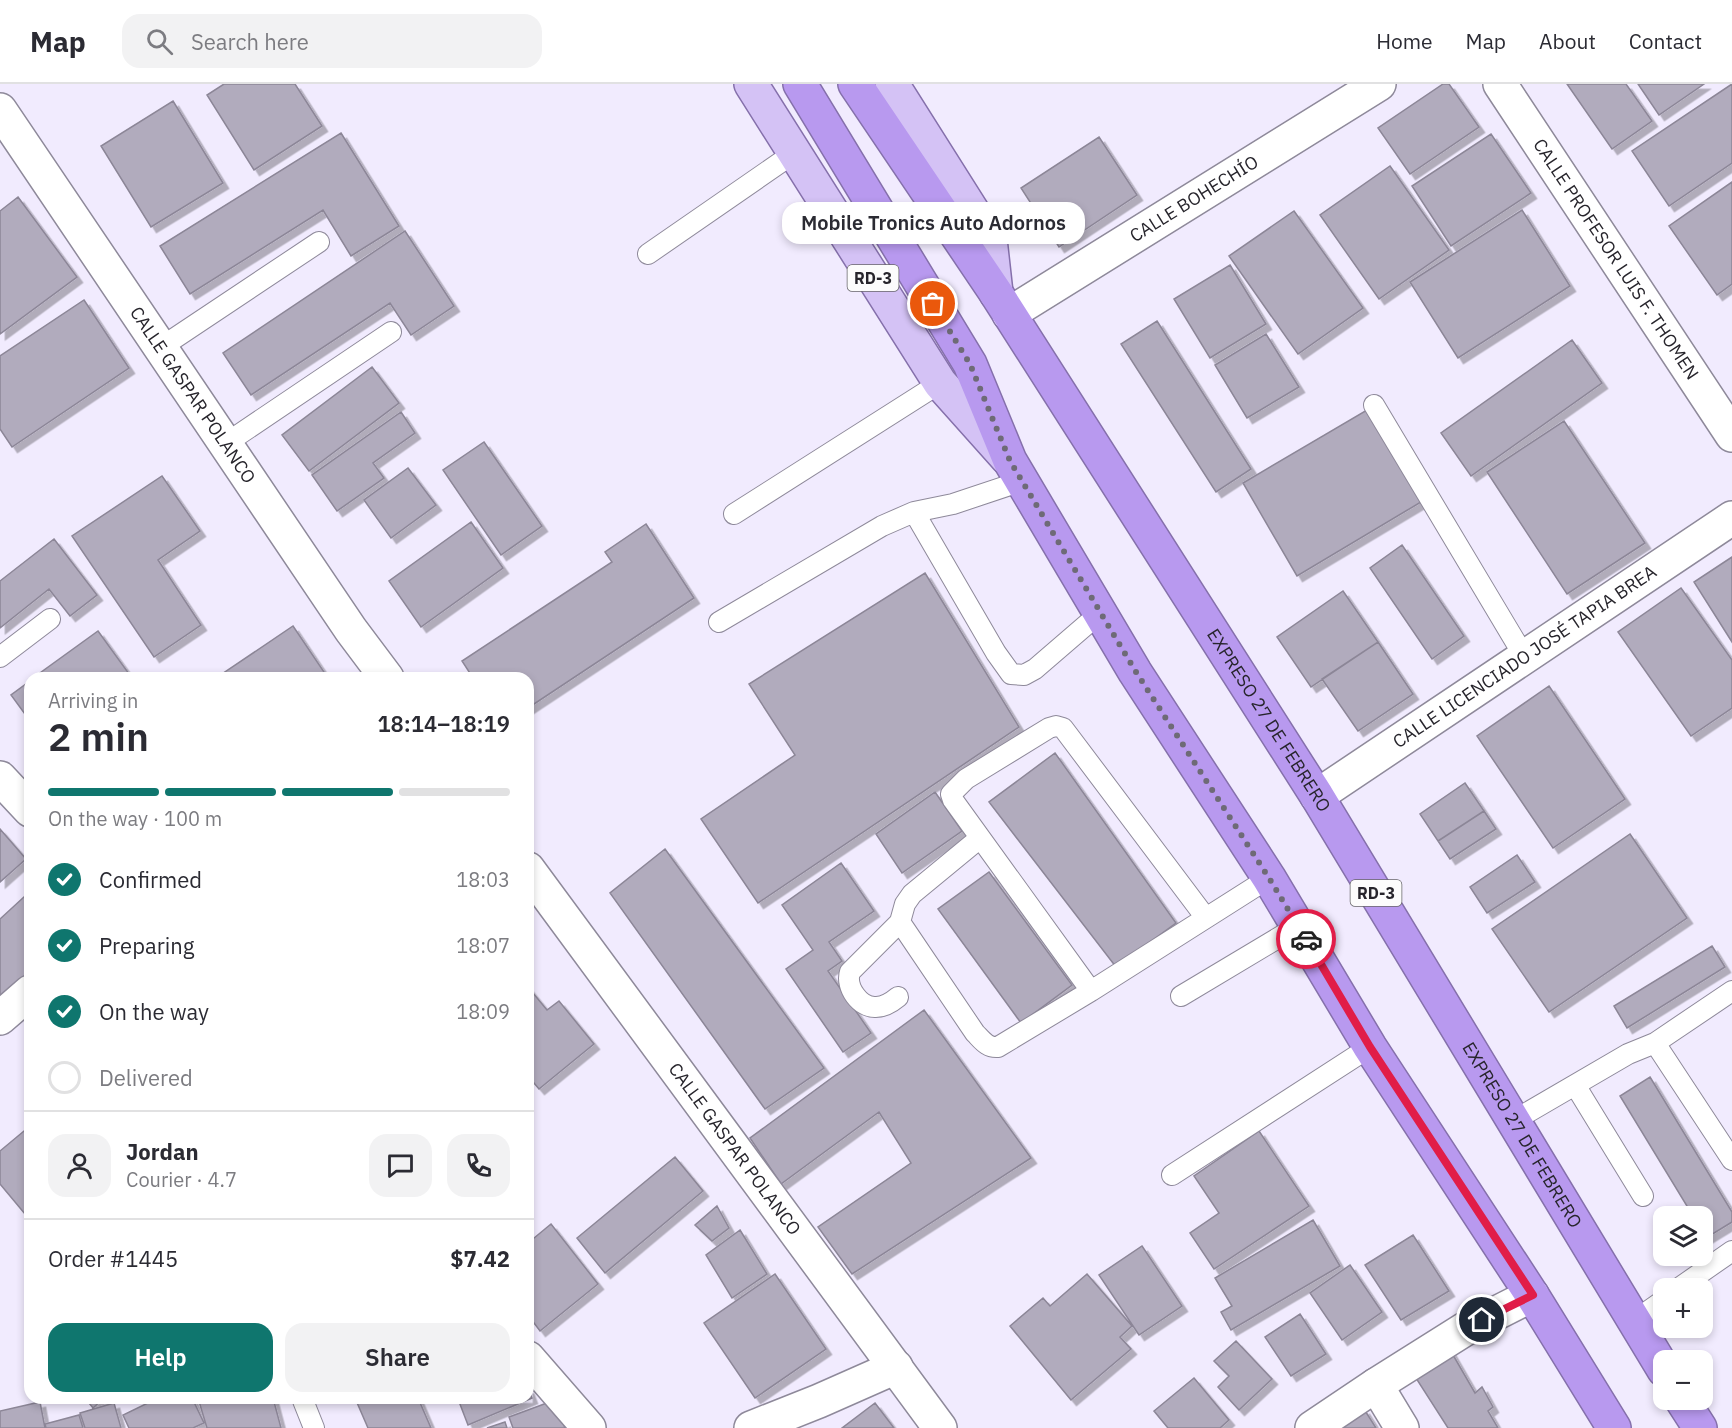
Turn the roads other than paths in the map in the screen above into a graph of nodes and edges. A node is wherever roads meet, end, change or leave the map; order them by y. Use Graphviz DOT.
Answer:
graph roads {
  1 [pos="751,84"];
  2 [pos="800,84"];
  3 [pos="855,84"];
  4 [pos="892,84"];
  5 [pos="1379,84"];
  6 [pos="1500,84"];
  7 [pos="0,110"];
  8 [pos="794,153"];
  9 [pos="318,242"];
  10 [pos="648,254"];
  11 [pos="1003,303"];
  12 [pos="392,332"];
  13 [pos="160,348"];
  14 [pos="940,383"];
  15 [pos="1374,405"];
  16 [pos="1732,435"];
  17 [pos="225,444"];
  18 [pos="1016,471"];
  19 [pos="914,512"];
  20 [pos="734,514"];
  21 [pos="1732,518"];
  22 [pos="1100,613"];
  23 [pos="50,619"];
  24 [pos="719,622"];
  25 [pos="1524,656"];
  26 [pos="0,657"];
  27 [pos="382,672"];
  28 [pos="0,778"];
  29 [pos="1317,795"];
  30 [pos="24,804"];
  31 [pos="980,838"];
  32 [pos="534,877"];
  33 [pos="1269,878"];
  34 [pos="1206,918"];
  35 [pos="900,922"];
  36 [pos="1298,926"];
  37 [pos="1091,991"];
  38 [pos="1732,991"];
  39 [pos="1181,996"];
  40 [pos="24,997"];
  41 [pos="898,997"];
  42 [pos="0,1018"];
  43 [pos="1655,1043"];
  44 [pos="1370,1047"];
  45 [pos="1575,1085"];
  46 [pos="1513,1121"];
  47 [pos="1732,1160"];
  48 [pos="1172,1175"];
  49 [pos="1643,1196"];
  50 [pos="1732,1251"];
  51 [pos="1693,1278"];
  52 [pos="1533,1295"];
  53 [pos="1653,1308"];
  54 [pos="1634,1321"];
  55 [pos="1653,1352"];
  56 [pos="534,1365"];
  57 [pos="896,1368"];
  58 [pos="1376,1385"];
  59 [pos="304,1404"];
  60 [pos="1688,1410"];
  61 [pos="314,1428"];
  62 [pos="590,1428"];
  63 [pos="751,1428"];
  64 [pos="940,1428"];
  65 [pos="1312,1428"];
  66 [pos="1402,1428"];
  67 [pos="1614,1428"];
  68 [pos="1700,1428"];
  1 -- 8 [label="main road, RD-3"];
  2 -- 18 [label="highway, RD-3"];
  3 -- 11 [label="highway, EXPRESO 27 DE FEBRERO / RD-3"];
  4 -- 11 [label="main road, RD-3"];
  5 -- 11 [label="street, CALLE BOHECHÍO"];
  6 -- 16 [label="street, CALLE PROFESOR LUIS F. THOMEN"];
  7 -- 13 [label="street, CALLE GASPAR POLANCO"];
  8 -- 10 [label="lane"];
  8 -- 14 [label="main road, RD-3"];
  9 -- 13 [label="lane"];
  11 -- 29 [label="highway, EXPRESO 27 DE FEBRERO / RD-3"];
  12 -- 17 [label="lane"];
  13 -- 17 [label="street, CALLE GASPAR POLANCO"];
  14 -- 18 [label="main road, RD-3"];
  14 -- 20 [label="lane"];
  15 -- 25 [label="lane"];
  17 -- 27 [label="street, CALLE GASPAR POLANCO"];
  18 -- 19 [label="lane"];
  18 -- 22 [label="highway, RD-3"];
  19 -- 22 [label="lane"];
  19 -- 24 [label="lane"];
  21 -- 25 [label="street, CALLE LICENCIADO JOSÉ TAPIA BREA"];
  22 -- 33 [label="highway, RD-3"];
  23 -- 26 [label="lane"];
  25 -- 29 [label="street, CALLE LICENCIADO JOSÉ TAPIA BREA"];
  28 -- 30 [label="street"];
  29 -- 46 [label="highway, EXPRESO 27 DE FEBRERO / RD-3"];
  31 -- 34 [label="lane"];
  31 -- 35 [label="lane"];
  31 -- 37 [label="lane"];
  32 -- 57 [label="street, CALLE GASPAR POLANCO"];
  33 -- 34 [label="lane"];
  33 -- 36 [label="highway, RD-3"];
  34 -- 37 [label="lane"];
  35 -- 37 [label="lane"];
  35 -- 41 [label="lane"];
  36 -- 39 [label="lane"];
  36 -- 44 [label="highway, RD-3"];
  38 -- 43 [label="lane"];
  40 -- 42 [label="street"];
  43 -- 45 [label="lane"];
  43 -- 47 [label="lane"];
  44 -- 48 [label="lane"];
  44 -- 52 [label="highway, RD-3"];
  45 -- 46 [label="lane"];
  45 -- 49 [label="lane"];
  46 -- 54 [label="highway, EXPRESO 27 DE FEBRERO / RD-3"];
  50 -- 51 [label="lane"];
  52 -- 58 [label="street"];
  52 -- 67 [label="highway, RD-3"];
  53 -- 54 [label="lane"];
  54 -- 55 [label="highway, EXPRESO 27 DE FEBRERO / RD-3"];
  56 -- 62 [label="street"];
  57 -- 63 [label="street"];
  57 -- 64 [label="street, CALLE GASPAR POLANCO"];
  58 -- 65 [label="street"];
  58 -- 66 [label="street"];
  59 -- 61 [label="lane"];
  60 -- 68 [label="highway"];
}
